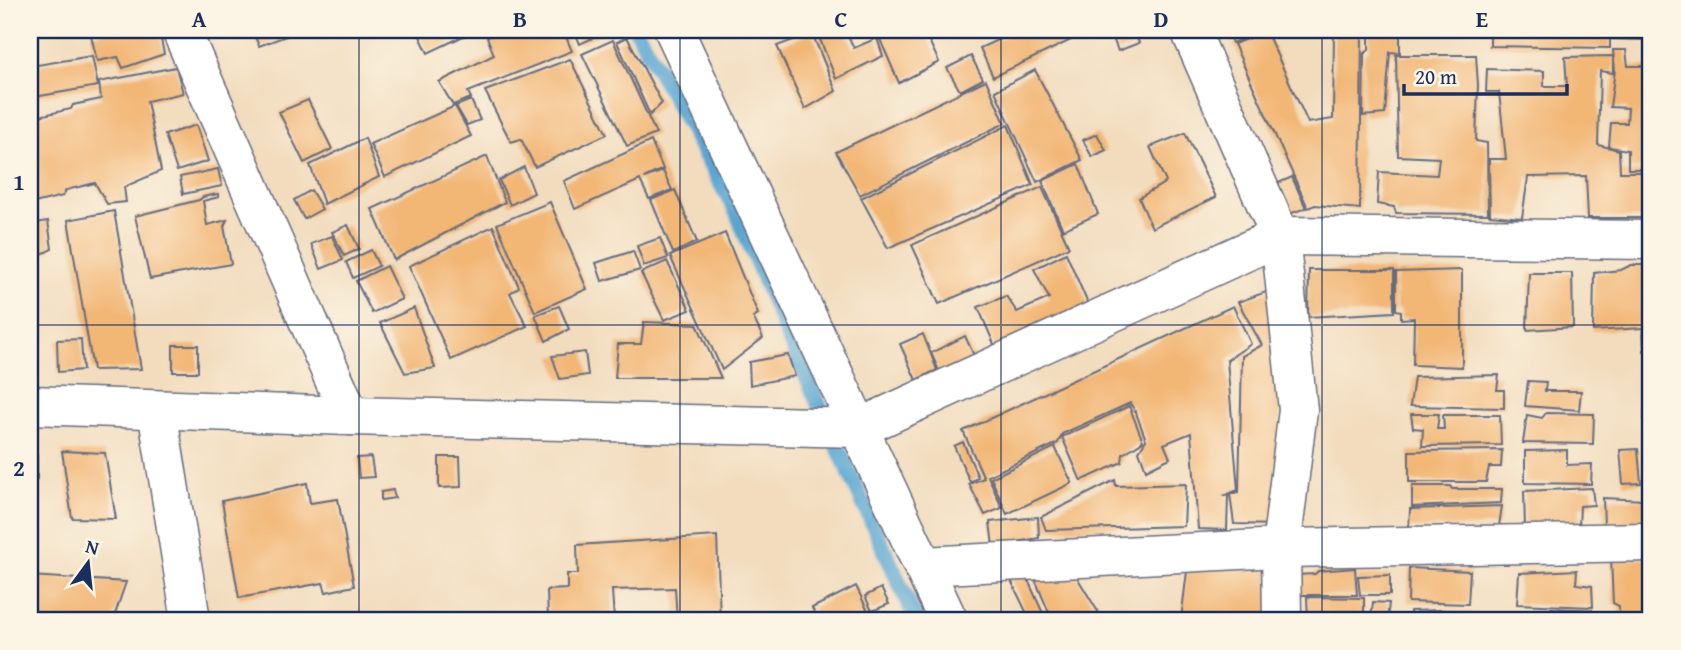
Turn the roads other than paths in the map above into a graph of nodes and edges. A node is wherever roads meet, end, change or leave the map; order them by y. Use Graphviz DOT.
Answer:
graph roads {
  1 [pos="181,30"];
  2 [pos="674,30"];
  3 [pos="1190,30"];
  4 [pos="1280,236"];
  5 [pos="1651,240"];
  6 [pos="30,405"];
  7 [pos="157,410"];
  8 [pos="350,416"];
  9 [pos="859,428"];
  10 [pos="1651,542"];
  11 [pos="1281,548"];
  12 [pos="923,566"];
  13 [pos="191,620"];
  14 [pos="948,620"];
  15 [pos="1282,620"];
  1 -- 8 [label="street"];
  2 -- 9 [label="street"];
  3 -- 4 [label="street"];
  4 -- 5 [label="street"];
  4 -- 9 [label="street"];
  4 -- 11 [label="street"];
  6 -- 7 [label="street"];
  7 -- 8 [label="street"];
  7 -- 13 [label="street"];
  8 -- 9 [label="street"];
  9 -- 12 [label="street"];
  10 -- 11 [label="street"];
  11 -- 12 [label="street"];
  11 -- 15 [label="street"];
  12 -- 14 [label="street"];
}
